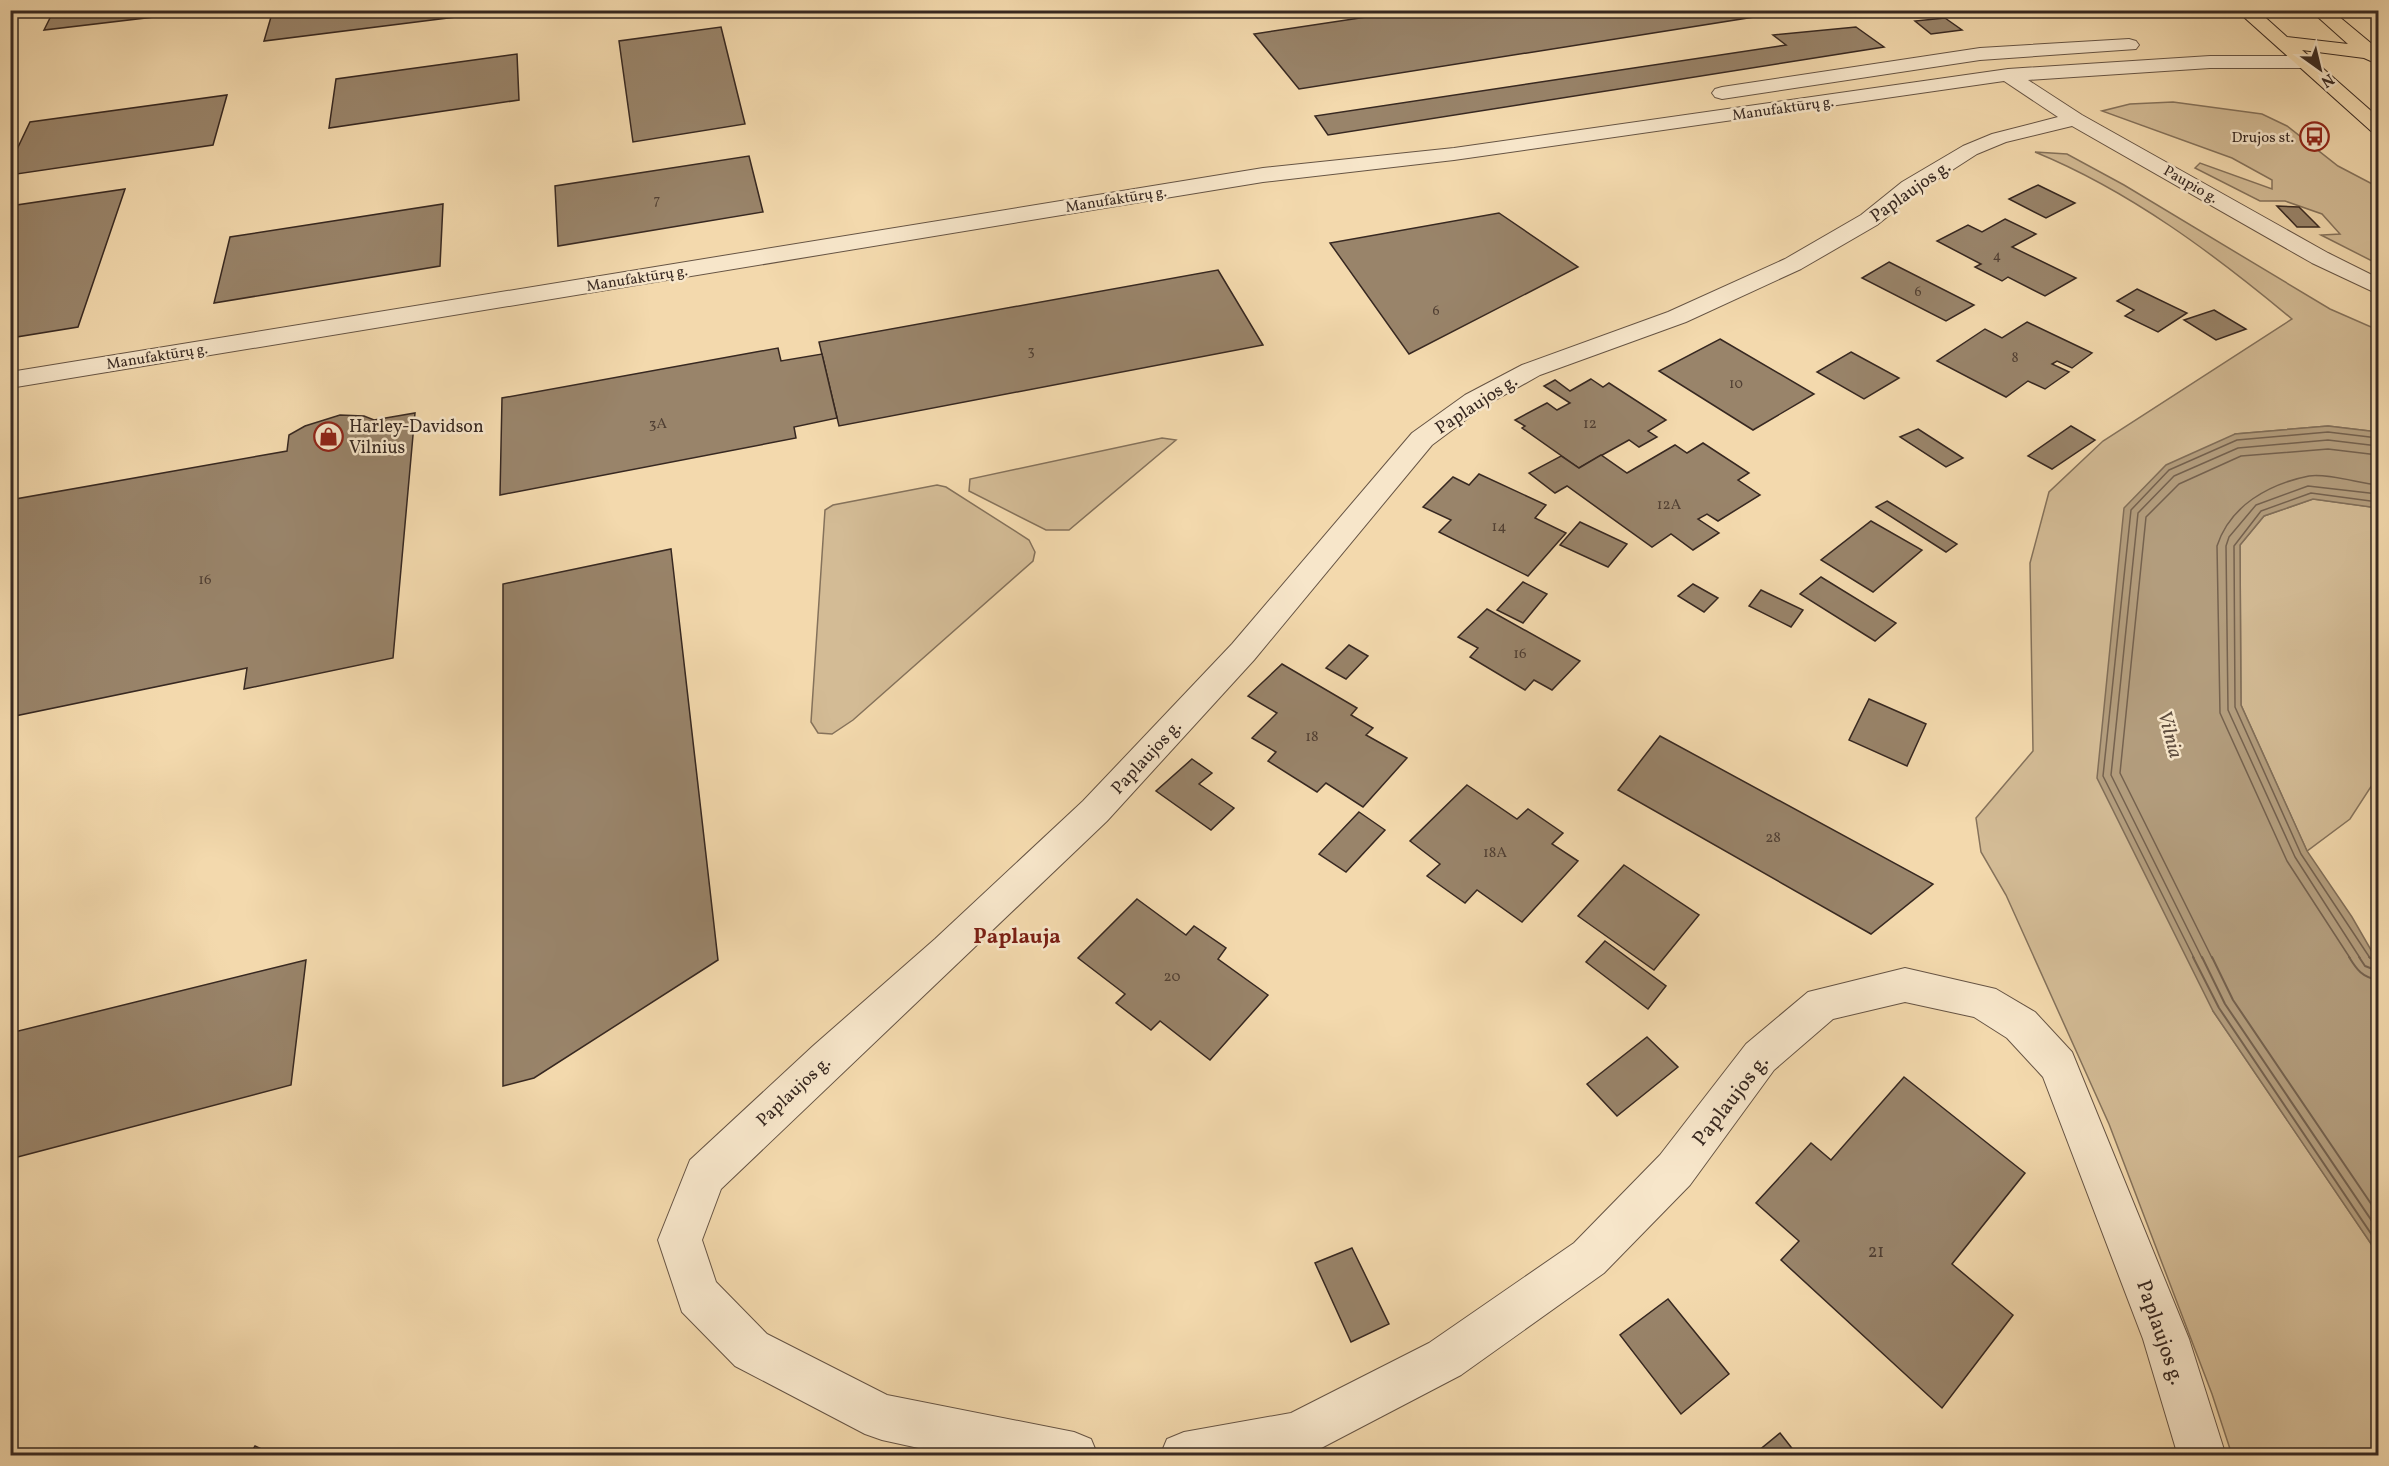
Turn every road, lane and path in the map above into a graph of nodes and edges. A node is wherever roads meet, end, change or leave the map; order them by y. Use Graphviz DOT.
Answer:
graph roads {
  1 [pos="2245,10"];
  2 [pos="2319,10"];
  3 [pos="2259,42"];
  4 [pos="2281,42"];
  5 [pos="2149,45"];
  6 [pos="2375,57"];
  7 [pos="2305,62"];
  8 [pos="2008,75"];
  9 [pos="1702,96"];
  10 [pos="2075,118"];
  11 [pos="1516,124"];
  12 [pos="2379,127"];
  13 [pos="1263,175"];
  14 [pos="2379,287"];
  15 [pos="10,380"];
  16 [pos="1074,1455"];
  17 [pos="1184,1455"];
  18 [pos="2202,1455"];
  1 -- 4 [label="main road"];
  2 -- 6 [label="main road"];
  3 -- 4 [label="street"];
  4 -- 6 [label="main road"];
  4 -- 7 [label="main road"];
  5 -- 9 [label="street, Manufaktūrų g."];
  6 -- 7 [label="main road"];
  7 -- 8 [label="street, Manufaktūrų g."];
  7 -- 12 [label="main road"];
  8 -- 10 [label="street, Paupio g."];
  8 -- 13 [label="street, Manufaktūrų g."];
  10 -- 14 [label="street, Paupio g."];
  10 -- 16 [label="street, Paplaujos g."];
  11 -- 13 [label="street, Manufaktūrų g."];
  13 -- 15 [label="street, Manufaktūrų g."];
  17 -- 18 [label="street, Paplaujos g."];
}
